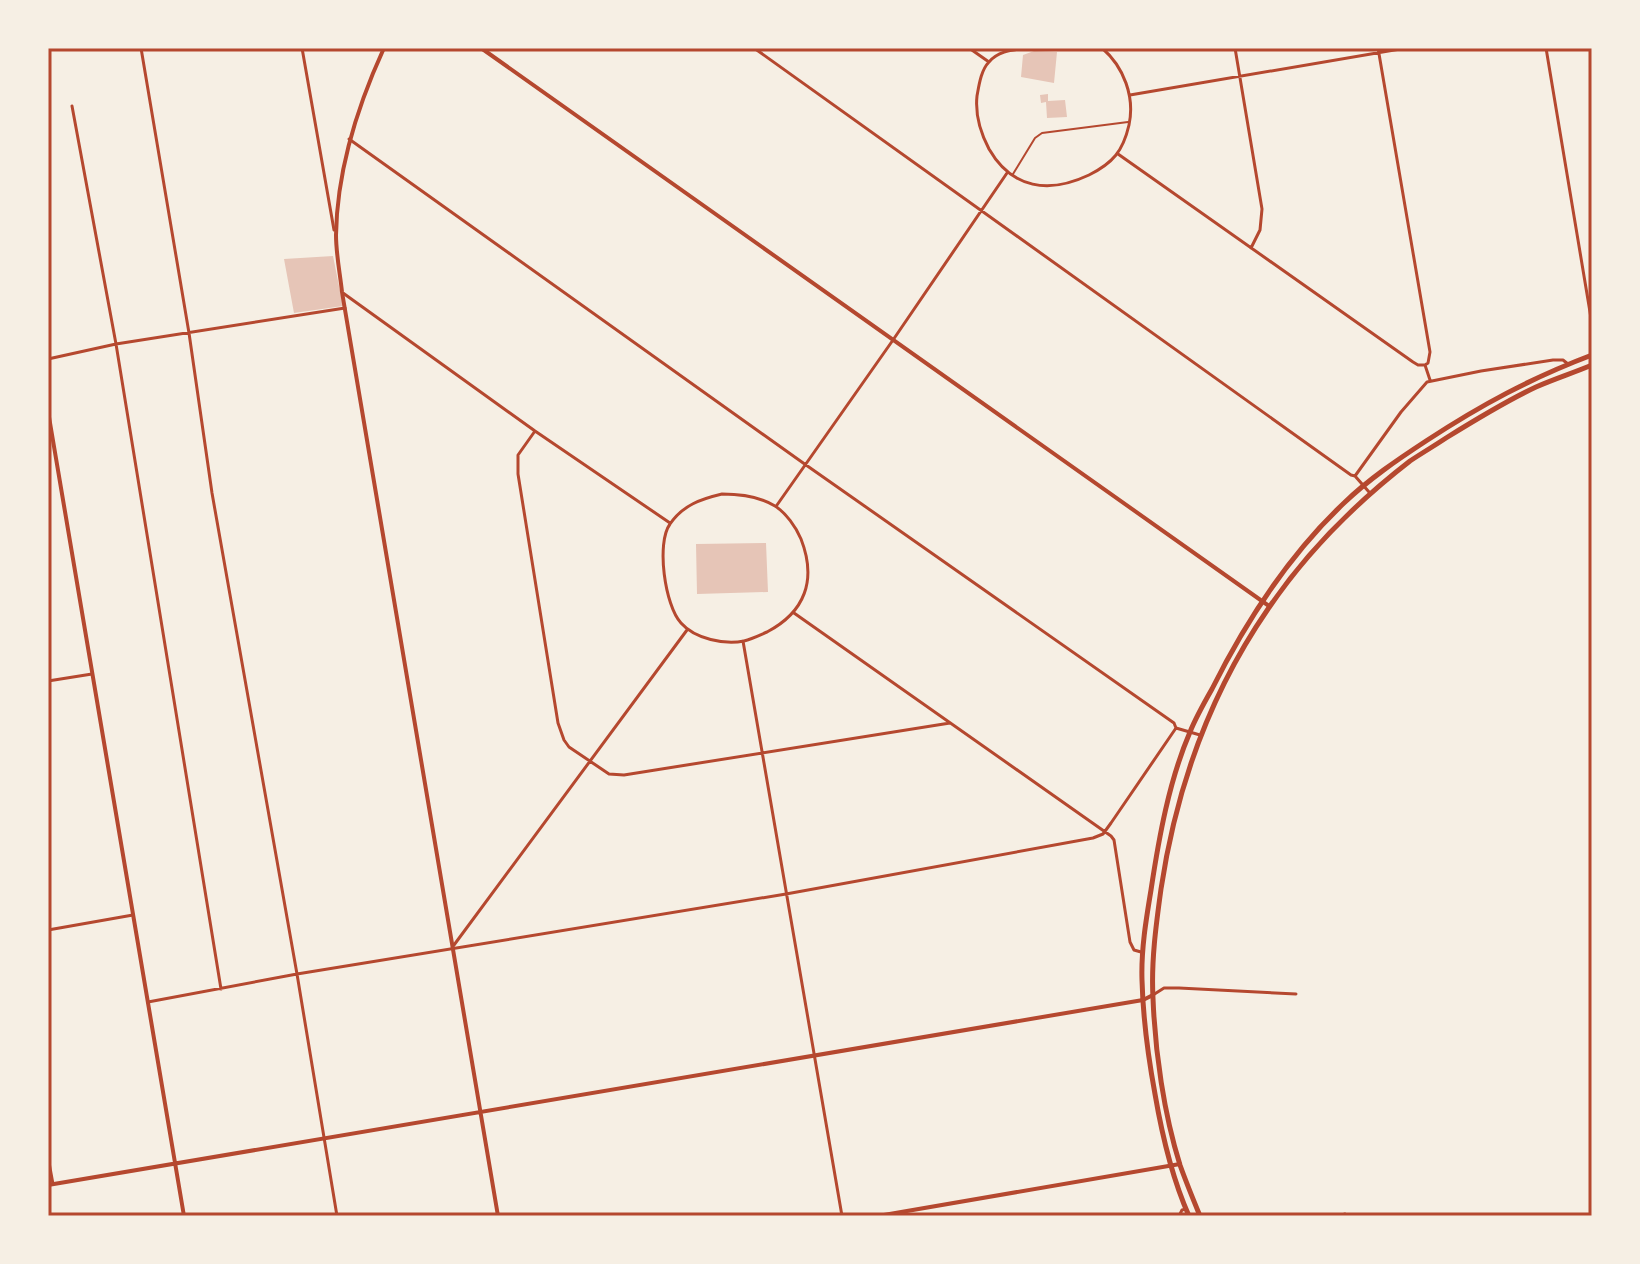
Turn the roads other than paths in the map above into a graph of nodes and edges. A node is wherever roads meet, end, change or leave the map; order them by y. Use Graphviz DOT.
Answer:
graph roads {
  1 [pos="141,48"];
  2 [pos="302,48"];
  3 [pos="384,48"];
  4 [pos="481,48"];
  5 [pos="754,48"];
  6 [pos="969,48"];
  7 [pos="1028,48"];
  8 [pos="1102,48"];
  9 [pos="1235,48"];
  10 [pos="1406,48"];
  11 [pos="1546,48"];
  12 [pos="1378,50"];
  13 [pos="989,62"];
  14 [pos="1240,75"];
  15 [pos="1130,95"];
  16 [pos="72,106"];
  17 [pos="1130,122"];
  18 [pos="349,139"];
  19 [pos="1118,154"];
  20 [pos="1009,174"];
  21 [pos="980,211"];
  22 [pos="336,237"];
  23 [pos="1251,248"];
  24 [pos="342,292"];
  25 [pos="345,308"];
  26 [pos="1592,324"];
  27 [pos="189,333"];
  28 [pos="893,340"];
  29 [pos="116,344"];
  30 [pos="1592,355"];
  31 [pos="48,359"];
  32 [pos="1568,364"];
  33 [pos="1425,365"];
  34 [pos="1592,365"];
  35 [pos="1430,380"];
  36 [pos="48,411"];
  37 [pos="535,431"];
  38 [pos="806,465"];
  39 [pos="1355,476"];
  40 [pos="1363,485"];
  41 [pos="1371,494"];
  42 [pos="776,506"];
  43 [pos="670,523"];
  44 [pos="1262,601"];
  45 [pos="1269,606"];
  46 [pos="794,613"];
  47 [pos="688,629"];
  48 [pos="743,641"];
  49 [pos="92,674"];
  50 [pos="48,681"];
  51 [pos="950,723"];
  52 [pos="1176,728"];
  53 [pos="1190,732"];
  54 [pos="1200,735"];
  55 [pos="763,754"];
  56 [pos="591,761"];
  57 [pos="1105,831"];
  58 [pos="786,894"];
  59 [pos="133,915"];
  60 [pos="48,930"];
  61 [pos="452,949"];
  62 [pos="1142,953"];
  63 [pos="297,974"];
  64 [pos="221,989"];
  65 [pos="1296,994"];
  66 [pos="1153,995"];
  67 [pos="1143,1000"];
  68 [pos="148,1002"];
  69 [pos="815,1054"];
  70 [pos="480,1111"];
  71 [pos="323,1138"];
  72 [pos="48,1157"];
  73 [pos="175,1163"];
  74 [pos="1180,1164"];
  75 [pos="1172,1166"];
  76 [pos="51,1184"];
  77 [pos="1188,1213"];
  78 [pos="1345,1214"];
  79 [pos="184,1216"];
  80 [pos="337,1216"];
  81 [pos="498,1216"];
  82 [pos="842,1216"];
  83 [pos="878,1216"];
  84 [pos="1179,1216"];
  85 [pos="1200,1216"];
  86 [pos="1339,1216"];
  1 -- 27 [label="street"];
  2 -- 22 [label="street"];
  3 -- 18 [label="street"];
  4 -- 28 [label="street"];
  5 -- 21 [label="street"];
  6 -- 13 [label="street"];
  7 -- 13 [label="street"];
  8 -- 15 [label="street"];
  9 -- 14 [label="street"];
  10 -- 12 [label="street"];
  11 -- 26 [label="street"];
  12 -- 14 [label="street"];
  12 -- 33 [label="street"];
  13 -- 20 [label="street"];
  14 -- 15 [label="street"];
  14 -- 23 [label="street"];
  15 -- 17 [label="street"];
  16 -- 29 [label="street"];
  17 -- 19 [label="street"];
  17 -- 20 [label="lane"];
  18 -- 22 [label="street"];
  18 -- 38 [label="street"];
  19 -- 20 [label="street"];
  19 -- 23 [label="street"];
  20 -- 21 [label="street"];
  21 -- 28 [label="street"];
  21 -- 39 [label="street"];
  22 -- 24 [label="street"];
  23 -- 33 [label="street"];
  24 -- 25 [label="street"];
  24 -- 37 [label="street"];
  25 -- 27 [label="street"];
  25 -- 61 [label="street"];
  27 -- 29 [label="street"];
  27 -- 63 [label="street"];
  28 -- 38 [label="street"];
  28 -- 44 [label="street"];
  29 -- 31 [label="street"];
  29 -- 64 [label="street"];
  30 -- 32 [label="main road"];
  32 -- 35 [label="street"];
  32 -- 40 [label="main road"];
  33 -- 35 [label="street"];
  34 -- 41 [label="main road"];
  35 -- 39 [label="street"];
  36 -- 49 [label="street"];
  37 -- 43 [label="street"];
  37 -- 56 [label="street"];
  38 -- 42 [label="street"];
  38 -- 52 [label="street"];
  39 -- 40 [label="street"];
  40 -- 41 [label="street"];
  40 -- 44 [label="main road"];
  41 -- 45 [label="main road"];
  42 -- 43 [label="street"];
  42 -- 46 [label="street"];
  43 -- 47 [label="street"];
  44 -- 45 [label="street"];
  44 -- 53 [label="main road"];
  45 -- 54 [label="main road"];
  46 -- 48 [label="street"];
  46 -- 51 [label="street"];
  47 -- 48 [label="street"];
  47 -- 56 [label="street"];
  48 -- 55 [label="street"];
  49 -- 50 [label="street"];
  49 -- 59 [label="street"];
  51 -- 55 [label="street"];
  51 -- 57 [label="street"];
  52 -- 53 [label="street"];
  52 -- 57 [label="street"];
  53 -- 54 [label="street"];
  53 -- 62 [label="main road"];
  54 -- 66 [label="main road"];
  55 -- 56 [label="street"];
  55 -- 58 [label="street"];
  56 -- 61 [label="street"];
  57 -- 58 [label="street"];
  57 -- 62 [label="street"];
  58 -- 61 [label="street"];
  58 -- 69 [label="street"];
  59 -- 60 [label="street"];
  59 -- 68 [label="street"];
  61 -- 63 [label="street"];
  61 -- 70 [label="street"];
  62 -- 67 [label="main road"];
  63 -- 64 [label="street"];
  63 -- 71 [label="street"];
  64 -- 68 [label="street"];
  65 -- 66 [label="street"];
  66 -- 67 [label="street"];
  66 -- 74 [label="main road"];
  67 -- 69 [label="street"];
  67 -- 75 [label="main road"];
  68 -- 73 [label="street"];
  69 -- 70 [label="street"];
  69 -- 82 [label="street"];
  70 -- 71 [label="street"];
  70 -- 81 [label="street"];
  71 -- 73 [label="street"];
  71 -- 80 [label="street"];
  72 -- 76 [label="street"];
  73 -- 76 [label="street"];
  73 -- 79 [label="street"];
  74 -- 75 [label="street"];
  74 -- 85 [label="main road"];
  75 -- 77 [label="main road"];
  75 -- 83 [label="street"];
  77 -- 84 [label="street"];
  78 -- 86 [label="street"];
}
